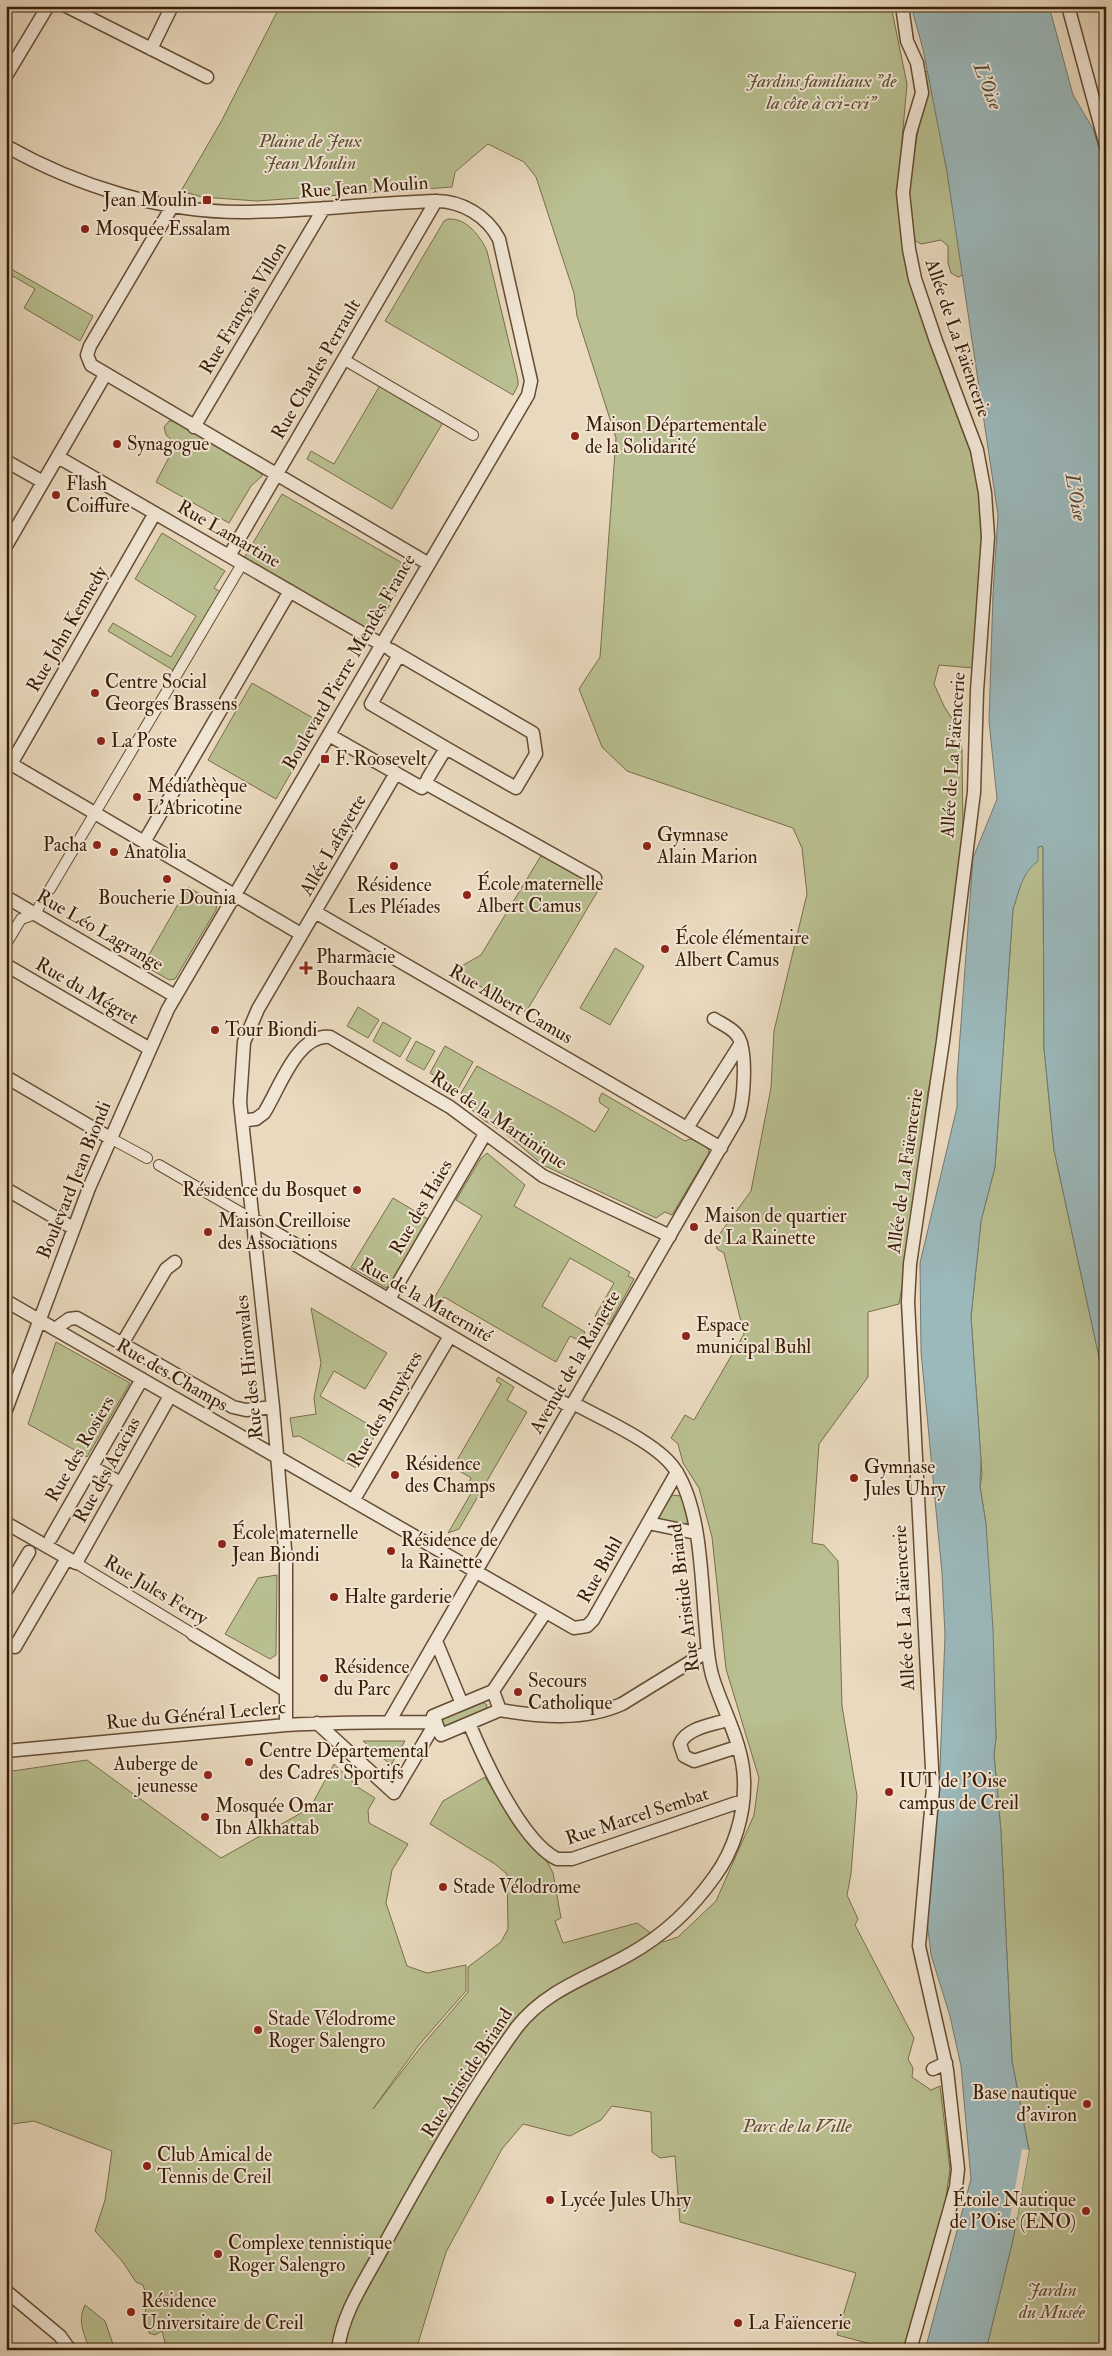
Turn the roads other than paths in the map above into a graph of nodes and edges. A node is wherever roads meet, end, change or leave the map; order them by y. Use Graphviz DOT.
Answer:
graph roads {
  1 [pos="48,6"];
  2 [pos="66,6"];
  3 [pos="172,6"];
  4 [pos="902,6"];
  5 [pos="1068,6"];
  6 [pos="151,49"];
  7 [pos="6,76"];
  8 [pos="207,77"];
  9 [pos="6,146"];
  10 [pos="1106,146"];
  11 [pos="436,201"];
  12 [pos="173,205"];
  13 [pos="324,208"];
  14 [pos="343,360"];
  15 [pos="105,374"];
  16 [pos="194,427"];
  17 [pos="473,434"];
  18 [pos="497,448"];
  19 [pos="58,456"];
  20 [pos="6,461"];
  21 [pos="275,474"];
  22 [pos="43,482"];
  23 [pos="155,513"];
  24 [pos="6,546"];
  25 [pos="229,556"];
  26 [pos="242,564"];
  27 [pos="429,564"];
  28 [pos="290,591"];
  29 [pos="390,649"];
  30 [pos="329,735"];
  31 [pos="446,748"];
  32 [pos="8,762"];
  33 [pos="396,773"];
  34 [pos="428,778"];
  35 [pos="95,813"];
  36 [pos="144,842"];
  37 [pos="594,878"];
  38 [pos="50,889"];
  39 [pos="234,895"];
  40 [pos="6,897"];
  41 [pos="38,910"];
  42 [pos="315,912"];
  43 [pos="301,934"];
  44 [pos="6,944"];
  45 [pos="6,965"];
  46 [pos="190,970"];
  47 [pos="175,996"];
  48 [pos="258,1009"];
  49 [pos="714,1019"];
  50 [pos="741,1043"];
  51 [pos="150,1049"];
  52 [pos="6,1077"];
  53 [pos="242,1121"];
  54 [pos="687,1128"];
  55 [pos="485,1134"];
  56 [pos="110,1138"];
  57 [pos="721,1148"];
  58 [pos="147,1158"];
  59 [pos="159,1165"];
  60 [pos="6,1189"];
  61 [pos="252,1219"];
  62 [pos="73,1228"];
  63 [pos="670,1236"];
  64 [pos="175,1262"];
  65 [pos="389,1299"];
  66 [pos="6,1300"];
  67 [pos="39,1320"];
  68 [pos="55,1329"];
  69 [pos="450,1336"];
  70 [pos="122,1344"];
  71 [pos="142,1379"];
  72 [pos="170,1396"];
  73 [pos="572,1405"];
  74 [pos="273,1407"];
  75 [pos="6,1410"];
  76 [pos="278,1458"];
  77 [pos="92,1467"];
  78 [pos="677,1472"];
  79 [pos="121,1484"];
  80 [pos="353,1501"];
  81 [pos="648,1523"];
  82 [pos="6,1524"];
  83 [pos="696,1533"];
  84 [pos="51,1538"];
  85 [pos="29,1552"];
  86 [pos="71,1561"];
  87 [pos="476,1572"];
  88 [pos="6,1590"];
  89 [pos="545,1613"];
  90 [pos="193,1634"];
  91 [pos="436,1641"];
  92 [pos="6,1642"];
  93 [pos="708,1651"];
  94 [pos="285,1690"];
  95 [pos="493,1691"];
  96 [pos="462,1704"];
  97 [pos="500,1710"];
  98 [pos="727,1720"];
  99 [pos="389,1722"];
  100 [pos="436,1722"];
  101 [pos="317,1723"];
  102 [pos="469,1723"];
  103 [pos="286,1725"];
  104 [pos="737,1747"];
  105 [pos="6,1751"];
  106 [pos="742,1801"];
  107 [pos="946,2063"];
  108 [pos="933,2069"];
  109 [pos="6,2291"];
  110 [pos="70,2350"];
  111 [pos="338,2350"];
  112 [pos="910,2350"];
  1 -- 7 [label="street"];
  2 -- 6 [label="street"];
  3 -- 6 [label="street"];
  4 -- 107 [label="street, Allée de La Faïencerie"];
  5 -- 10 [label="street"];
  6 -- 8 [label="street"];
  9 -- 12 [label="street, Rue Jean Moulin"];
  11 -- 13 [label="street, Rue Jean Moulin"];
  11 -- 14 [label="street, Rue Charles Perrault"];
  11 -- 18 [label="street, Rue Jean Moulin"];
  12 -- 13 [label="street, Rue Jean Moulin"];
  12 -- 15 [label="street"];
  13 -- 16 [label="street, Rue François Villon"];
  14 -- 17 [label="street"];
  14 -- 21 [label="street, Rue Charles Perrault"];
  15 -- 16 [label="street"];
  15 -- 19 [label="street"];
  16 -- 21 [label="street"];
  18 -- 27 [label="street, Boulevard Pierre Mendès France"];
  19 -- 22 [label="street"];
  19 -- 23 [label="street, Rue Lamartine"];
  20 -- 22 [label="street"];
  21 -- 25 [label="street, Rue Charles Perrault"];
  21 -- 27 [label="street"];
  22 -- 24 [label="street"];
  23 -- 25 [label="street, Rue Lamartine"];
  23 -- 32 [label="street, Rue John Kennedy"];
  25 -- 26 [label="street, Rue Lamartine"];
  26 -- 28 [label="street, Rue Lamartine"];
  26 -- 35 [label="street"];
  27 -- 29 [label="street, Boulevard Pierre Mendès France"];
  28 -- 29 [label="street, Rue Lamartine"];
  28 -- 36 [label="street"];
  29 -- 30 [label="street, Boulevard Pierre Mendès France"];
  29 -- 31 [label="street"];
  29 -- 31 [label="street, Rue Lamartine"];
  30 -- 33 [label="street"];
  30 -- 39 [label="street, Boulevard Pierre Mendès France"];
  31 -- 34 [label="street"];
  32 -- 35 [label="street"];
  33 -- 37 [label="street"];
  33 -- 42 [label="street, Allée Lafayette"];
  35 -- 36 [label="street"];
  35 -- 38 [label="street"];
  36 -- 39 [label="street"];
  39 -- 43 [label="street"];
  39 -- 46 [label="street, Boulevard Pierre Mendès France"];
  40 -- 41 [label="street, Rue Léo Lagrange"];
  41 -- 44 [label="street"];
  41 -- 47 [label="street, Rue Léo Lagrange"];
  42 -- 43 [label="street, Allée Lafayette"];
  42 -- 54 [label="street, Rue Albert Camus"];
  43 -- 48 [label="street, Allée Lafayette"];
  45 -- 51 [label="street, Rue du Mégret"];
  46 -- 47 [label="street, Boulevard Jean Biondi"];
  47 -- 51 [label="street, Boulevard Jean Biondi"];
  48 -- 53 [label="street, Rue des Hironvales"];
  49 -- 50 [label="street"];
  50 -- 54 [label="street"];
  50 -- 57 [label="street, Avenue de la Rainette"];
  51 -- 56 [label="street, Boulevard Jean Biondi"];
  52 -- 56 [label="street"];
  53 -- 55 [label="street, Rue de la Martinique"];
  53 -- 61 [label="street, Rue des Hironvales"];
  54 -- 57 [label="street, Rue Albert Camus"];
  55 -- 63 [label="street, Rue de la Martinique"];
  55 -- 65 [label="street, Rue des Haies"];
  56 -- 58 [label="street"];
  56 -- 62 [label="street, Boulevard Jean Biondi"];
  57 -- 63 [label="street, Avenue de la Rainette"];
  59 -- 61 [label="street, Rue de la Maternité"];
  60 -- 62 [label="street"];
  61 -- 65 [label="street, Rue de la Maternité"];
  61 -- 74 [label="street, Rue des Hironvales"];
  62 -- 67 [label="street, Boulevard Jean Biondi"];
  63 -- 73 [label="street, Avenue de la Rainette"];
  64 -- 70 [label="street"];
  65 -- 69 [label="street, Rue de la Maternité"];
  66 -- 67 [label="street, Rue des Champs"];
  67 -- 68 [label="street, Rue des Champs"];
  67 -- 75 [label="street, Boulevard Jean Biondi"];
  68 -- 70 [label="street"];
  68 -- 71 [label="street, Rue des Champs"];
  69 -- 73 [label="street, Rue de la Maternité"];
  69 -- 80 [label="street, Rue des Bruyères"];
  70 -- 74 [label="street"];
  71 -- 72 [label="street, Rue des Champs"];
  71 -- 77 [label="street, Rue des Rosiers"];
  72 -- 76 [label="street, Rue des Champs"];
  72 -- 79 [label="street, Rue des Acacias"];
  73 -- 78 [label="street, Rue de la Maternité"];
  73 -- 87 [label="street, Avenue de la Rainette"];
  74 -- 76 [label="street, Rue des Hironvales"];
  76 -- 80 [label="street, Rue des Champs"];
  76 -- 94 [label="street, Rue des Hironvales"];
  77 -- 79 [label="street"];
  77 -- 84 [label="street, Rue des Rosiers"];
  78 -- 81 [label="street, Rue Buhl"];
  78 -- 83 [label="street, Rue Aristide Briand"];
  79 -- 86 [label="street, Rue des Acacias"];
  80 -- 87 [label="street, Rue des Champs"];
  81 -- 83 [label="street"];
  81 -- 89 [label="street, Rue Buhl"];
  82 -- 86 [label="street, Rue Jules Ferry"];
  83 -- 93 [label="street, Rue Aristide Briand"];
  85 -- 88 [label="street"];
  86 -- 90 [label="street, Rue Jules Ferry"];
  86 -- 92 [label="street, Rue des Acacias"];
  87 -- 89 [label="street, Rue Buhl"];
  87 -- 91 [label="street, Avenue de la Rainette"];
  89 -- 95 [label="street"];
  90 -- 94 [label="street, Rue Jules Ferry"];
  91 -- 96 [label="street"];
  91 -- 99 [label="street, Avenue de la Rainette"];
  93 -- 97 [label="street"];
  93 -- 98 [label="street, Rue Aristide Briand"];
  94 -- 103 [label="street, Rue des Hironvales"];
  95 -- 96 [label="street"];
  95 -- 97 [label="street"];
  96 -- 100 [label="street"];
  97 -- 102 [label="street"];
  98 -- 104 [label="street, Rue Aristide Briand"];
  98 -- 104 [label="street"];
  99 -- 100 [label="street, Rue du Général Leclerc"];
  99 -- 101 [label="street, Rue du Général Leclerc"];
  100 -- 101 [label="street"];
  100 -- 102 [label="street"];
  101 -- 103 [label="street, Rue du Général Leclerc"];
  102 -- 106 [label="street, Rue Marcel Sembat"];
  103 -- 105 [label="street, Rue du Général Leclerc"];
  104 -- 106 [label="street, Rue Aristide Briand"];
  106 -- 111 [label="street, Rue Aristide Briand"];
  107 -- 108 [label="street"];
  107 -- 112 [label="street, Allée de La Faïencerie"];
  109 -- 110 [label="street"];
}
